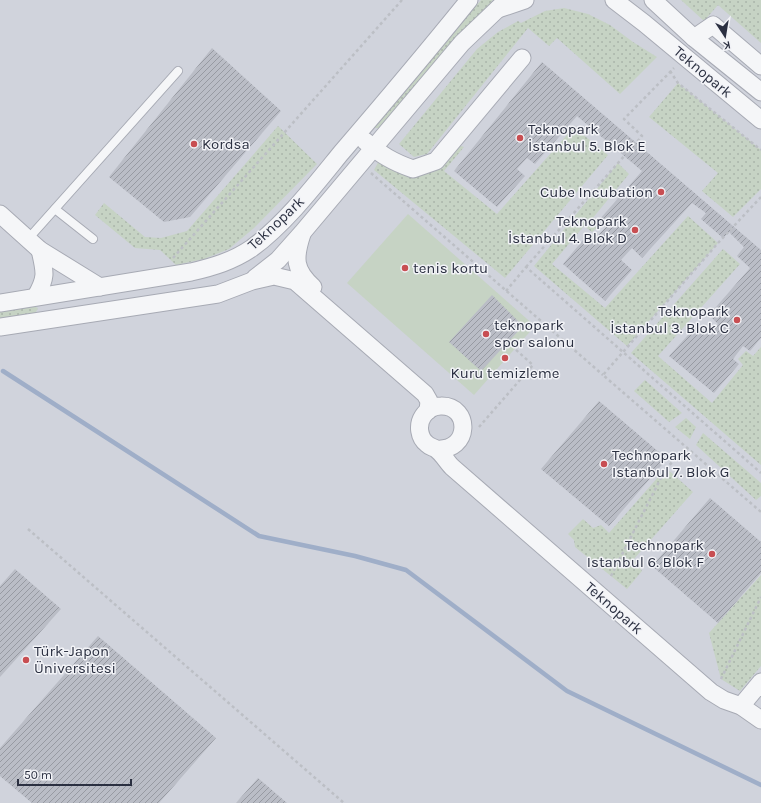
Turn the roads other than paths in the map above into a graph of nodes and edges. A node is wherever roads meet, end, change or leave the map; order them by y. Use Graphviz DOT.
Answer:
graph roads {
  1 [pos="469,0"];
  2 [pos="526,0"];
  3 [pos="604,0"];
  4 [pos="614,0"];
  5 [pos="653,0"];
  6 [pos="503,5"];
  7 [pos="664,7"];
  8 [pos="644,23"];
  9 [pos="694,38"];
  10 [pos="522,58"];
  11 [pos="761,66"];
  12 [pos="178,72"];
  13 [pos="761,92"];
  14 [pos="761,120"];
  15 [pos="358,134"];
  16 [pos="374,149"];
  17 [pos="55,209"];
  18 [pos="0,214"];
  19 [pos="302,233"];
  20 [pos="93,239"];
  21 [pos="34,245"];
  22 [pos="243,253"];
  23 [pos="258,276"];
  24 [pos="100,287"];
  25 [pos="36,296"];
  26 [pos="0,303"];
  27 [pos="0,327"];
  28 [pos="448,407"];
  29 [pos="428,411"];
  30 [pos="443,448"];
  31 [pos="761,682"];
  32 [pos="741,706"];
  33 [pos="761,720"];
  1 -- 15 [label="street, Teknopark"];
  2 -- 6 [label="street, Teknopark"];
  3 -- 8 [label="street, Teknopark"];
  4 -- 8 [label="street, Teknopark"];
  5 -- 7 [label="street, Teknopark"];
  6 -- 16 [label="street, Teknopark"];
  7 -- 9 [label="street, Teknopark"];
  8 -- 14 [label="street, Teknopark"];
  9 -- 11 [label="street"];
  9 -- 13 [label="street, Teknopark"];
  10 -- 16 [label="street"];
  12 -- 17 [label="lane"];
  15 -- 16 [label="street"];
  15 -- 22 [label="street, Teknopark"];
  16 -- 19 [label="street, Teknopark"];
  17 -- 20 [label="lane"];
  17 -- 21 [label="lane"];
  18 -- 21 [label="street"];
  19 -- 23 [label="street, Teknopark"];
  19 -- 28 [label="street, Teknopark"];
  21 -- 24 [label="street"];
  21 -- 25 [label="street"];
  22 -- 23 [label="street"];
  22 -- 24 [label="street, Teknopark"];
  23 -- 27 [label="street, Teknopark"];
  23 -- 29 [label="street, Teknopark"];
  24 -- 25 [label="street, Teknopark"];
  25 -- 26 [label="street, Teknopark"];
  28 -- 29 [label="street"];
  28 -- 30 [label="street"];
  29 -- 30 [label="street"];
  30 -- 32 [label="street, Teknopark"];
  31 -- 32 [label="street"];
  32 -- 33 [label="street, Teknopark"];
}
